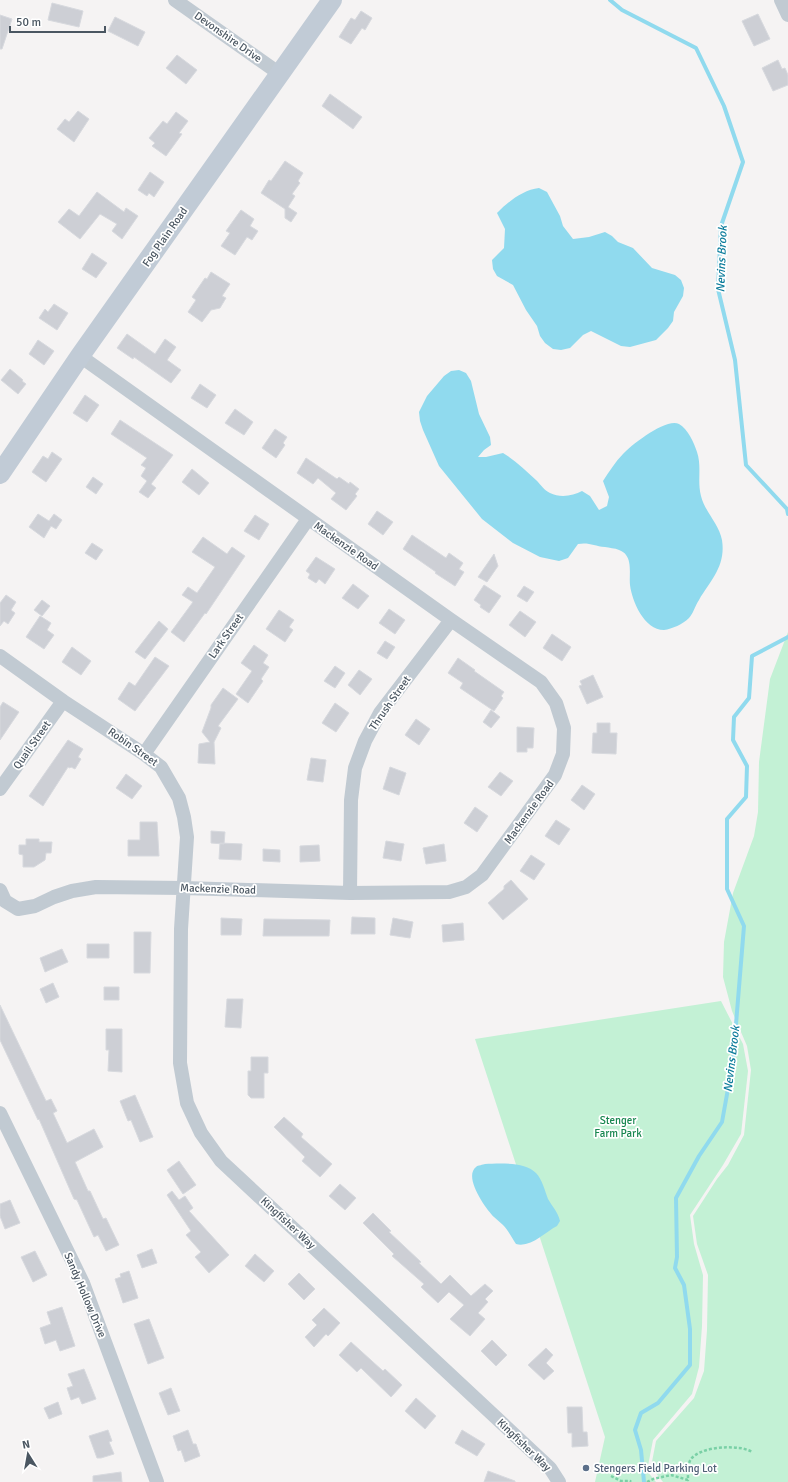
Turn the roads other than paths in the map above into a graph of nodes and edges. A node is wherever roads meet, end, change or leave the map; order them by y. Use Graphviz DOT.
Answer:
graph roads {
  1 [pos="175,0"];
  2 [pos="332,0"];
  3 [pos="781,0"];
  4 [pos="788,15"];
  5 [pos="280,74"];
  6 [pos="80,356"];
  7 [pos="0,474"];
  8 [pos="308,519"];
  9 [pos="451,620"];
  10 [pos="0,656"];
  11 [pos="63,701"];
  12 [pos="144,754"];
  13 [pos="0,789"];
  14 [pos="184,888"];
  15 [pos="350,893"];
  16 [pos="2,896"];
  17 [pos="0,1113"];
  18 [pos="157,1482"];
  19 [pos="559,1482"];
  1 -- 5 [label="street, Devonshire Drive"];
  2 -- 5 [label="street, Fog Plain Road"];
  3 -- 4 [label="street"];
  5 -- 6 [label="street, Fog Plain Road"];
  6 -- 7 [label="street, Fog Plain Road"];
  6 -- 8 [label="street, Mackenzie Road"];
  8 -- 9 [label="street, Mackenzie Road"];
  8 -- 12 [label="street, Lark Street"];
  9 -- 15 [label="street, Thrush Street"];
  9 -- 15 [label="street, Mackenzie Road"];
  10 -- 11 [label="street, Robin Street"];
  11 -- 12 [label="street, Robin Street"];
  11 -- 13 [label="street, Quail Street"];
  12 -- 14 [label="street, Robin Street"];
  14 -- 15 [label="street, Mackenzie Road"];
  14 -- 16 [label="street, Mackenzie Road"];
  14 -- 19 [label="street, Kingfisher Way"];
  17 -- 18 [label="street, Sandy Hollow Drive"];
}
